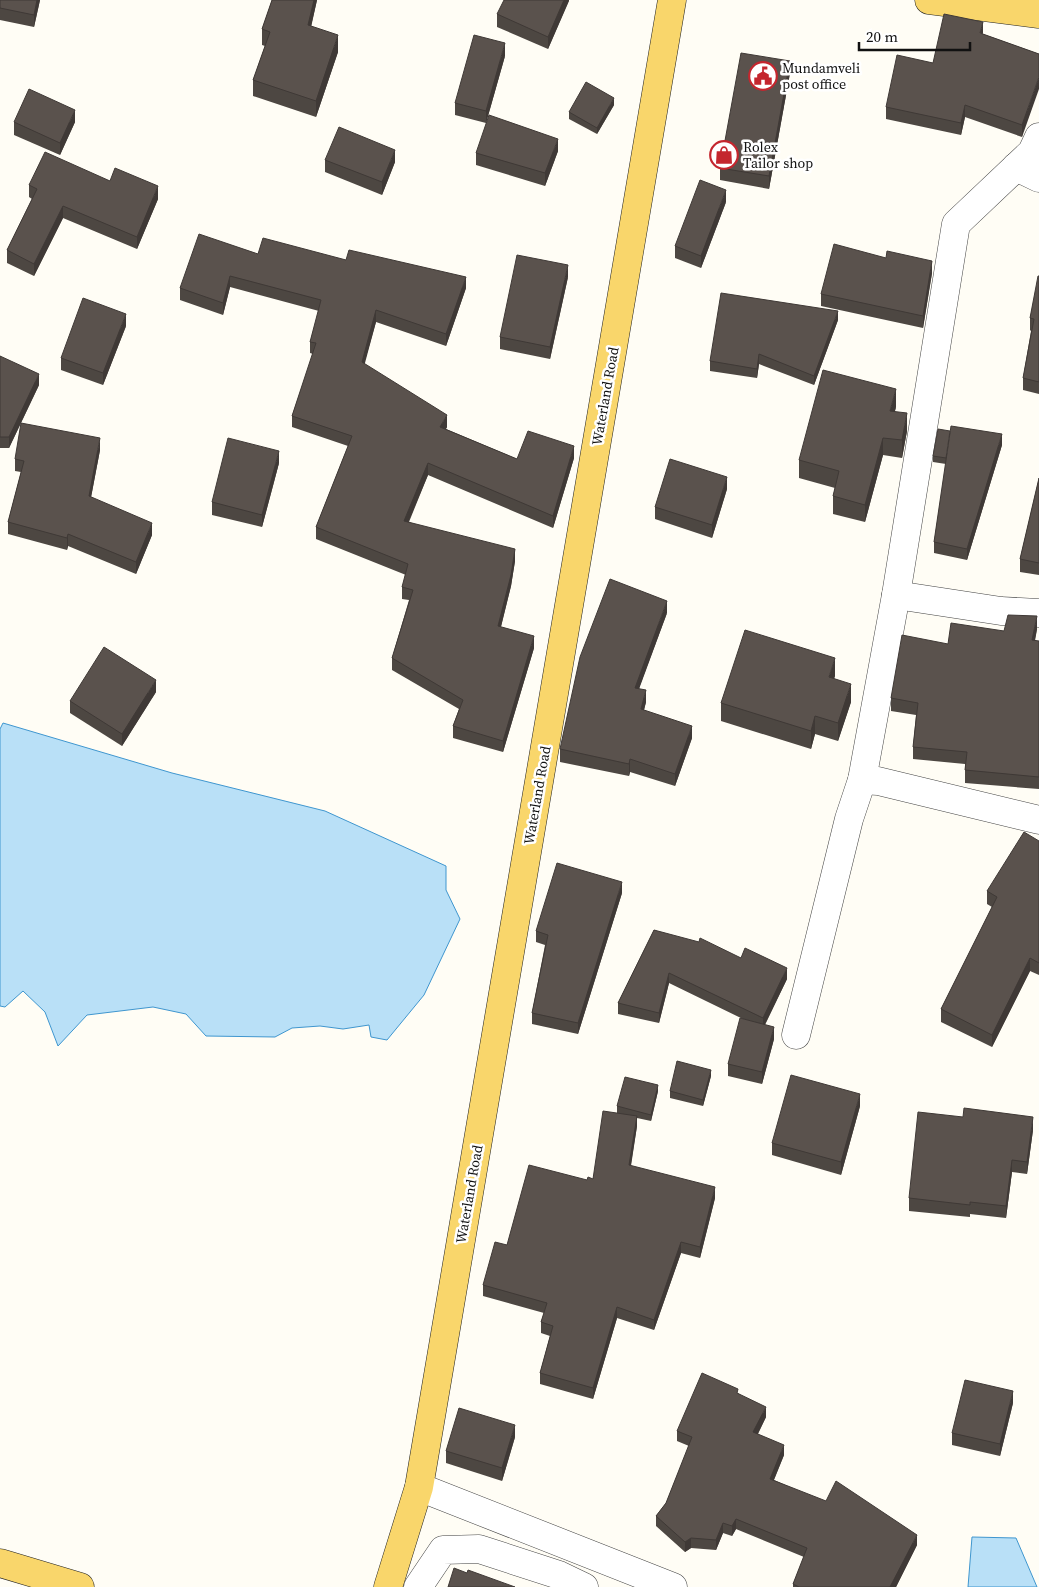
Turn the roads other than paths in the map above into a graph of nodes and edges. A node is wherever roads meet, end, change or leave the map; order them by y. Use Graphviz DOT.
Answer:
graph roads {
  1 [pos="672,0"];
  2 [pos="929,0"];
  3 [pos="1039,14"];
  4 [pos="1039,137"];
  5 [pos="1027,173"];
  6 [pos="896,595"];
  7 [pos="1039,613"];
  8 [pos="862,780"];
  9 [pos="1039,820"];
  10 [pos="796,1035"];
  11 [pos="419,1487"];
  12 [pos="0,1563"];
  13 [pos="80,1587"];
  14 [pos="388,1587"];
  15 [pos="418,1587"];
  16 [pos="584,1587"];
  17 [pos="673,1587"];
  1 -- 11 [label="main road, Waterland Road"];
  2 -- 3 [label="main road"];
  4 -- 5 [label="street"];
  5 -- 6 [label="street"];
  6 -- 7 [label="street"];
  6 -- 8 [label="street"];
  8 -- 9 [label="street"];
  8 -- 10 [label="street"];
  11 -- 14 [label="main road, Waterland Road"];
  11 -- 17 [label="street"];
  12 -- 13 [label="main road"];
  15 -- 16 [label="street"];
}
